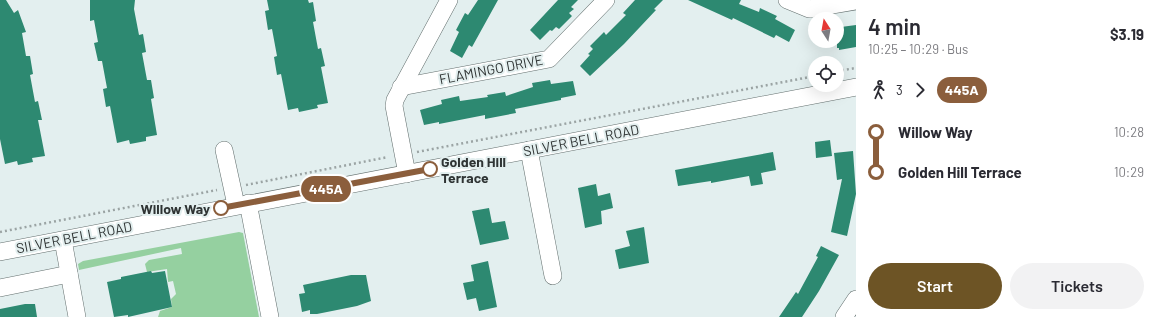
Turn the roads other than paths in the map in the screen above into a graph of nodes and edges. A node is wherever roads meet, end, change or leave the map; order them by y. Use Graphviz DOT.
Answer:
graph roads {
  1 [pos="449,0"];
  2 [pos="606,0"];
  3 [pos="787,0"];
  4 [pos="856,1"];
  5 [pos="401,87"];
  6 [pos="856,87"];
  7 [pos="224,150"];
  8 [pos="529,150"];
  9 [pos="407,174"];
  10 [pos="242,204"];
  11 [pos="62,240"];
  12 [pos="0,252"];
  13 [pos="69,274"];
  14 [pos="553,276"];
  15 [pos="0,288"];
  16 [pos="856,299"];
  17 [pos="77,317"];
  18 [pos="270,317"];
  19 [pos="844,317"];
  1 -- 5 [label="street"];
  2 -- 5 [label="street, FLAMINGO DRIVE"];
  3 -- 4 [label="street"];
  5 -- 9 [label="street"];
  6 -- 8 [label="street, SILVER BELL ROAD"];
  7 -- 10 [label="street"];
  8 -- 9 [label="street, SILVER BELL ROAD"];
  8 -- 14 [label="street"];
  9 -- 10 [label="street, SILVER BELL ROAD"];
  10 -- 11 [label="street, SILVER BELL ROAD"];
  10 -- 18 [label="street"];
  11 -- 12 [label="street, SILVER BELL ROAD"];
  11 -- 13 [label="street"];
  13 -- 15 [label="street"];
  13 -- 17 [label="street"];
  16 -- 19 [label="street"];
}
